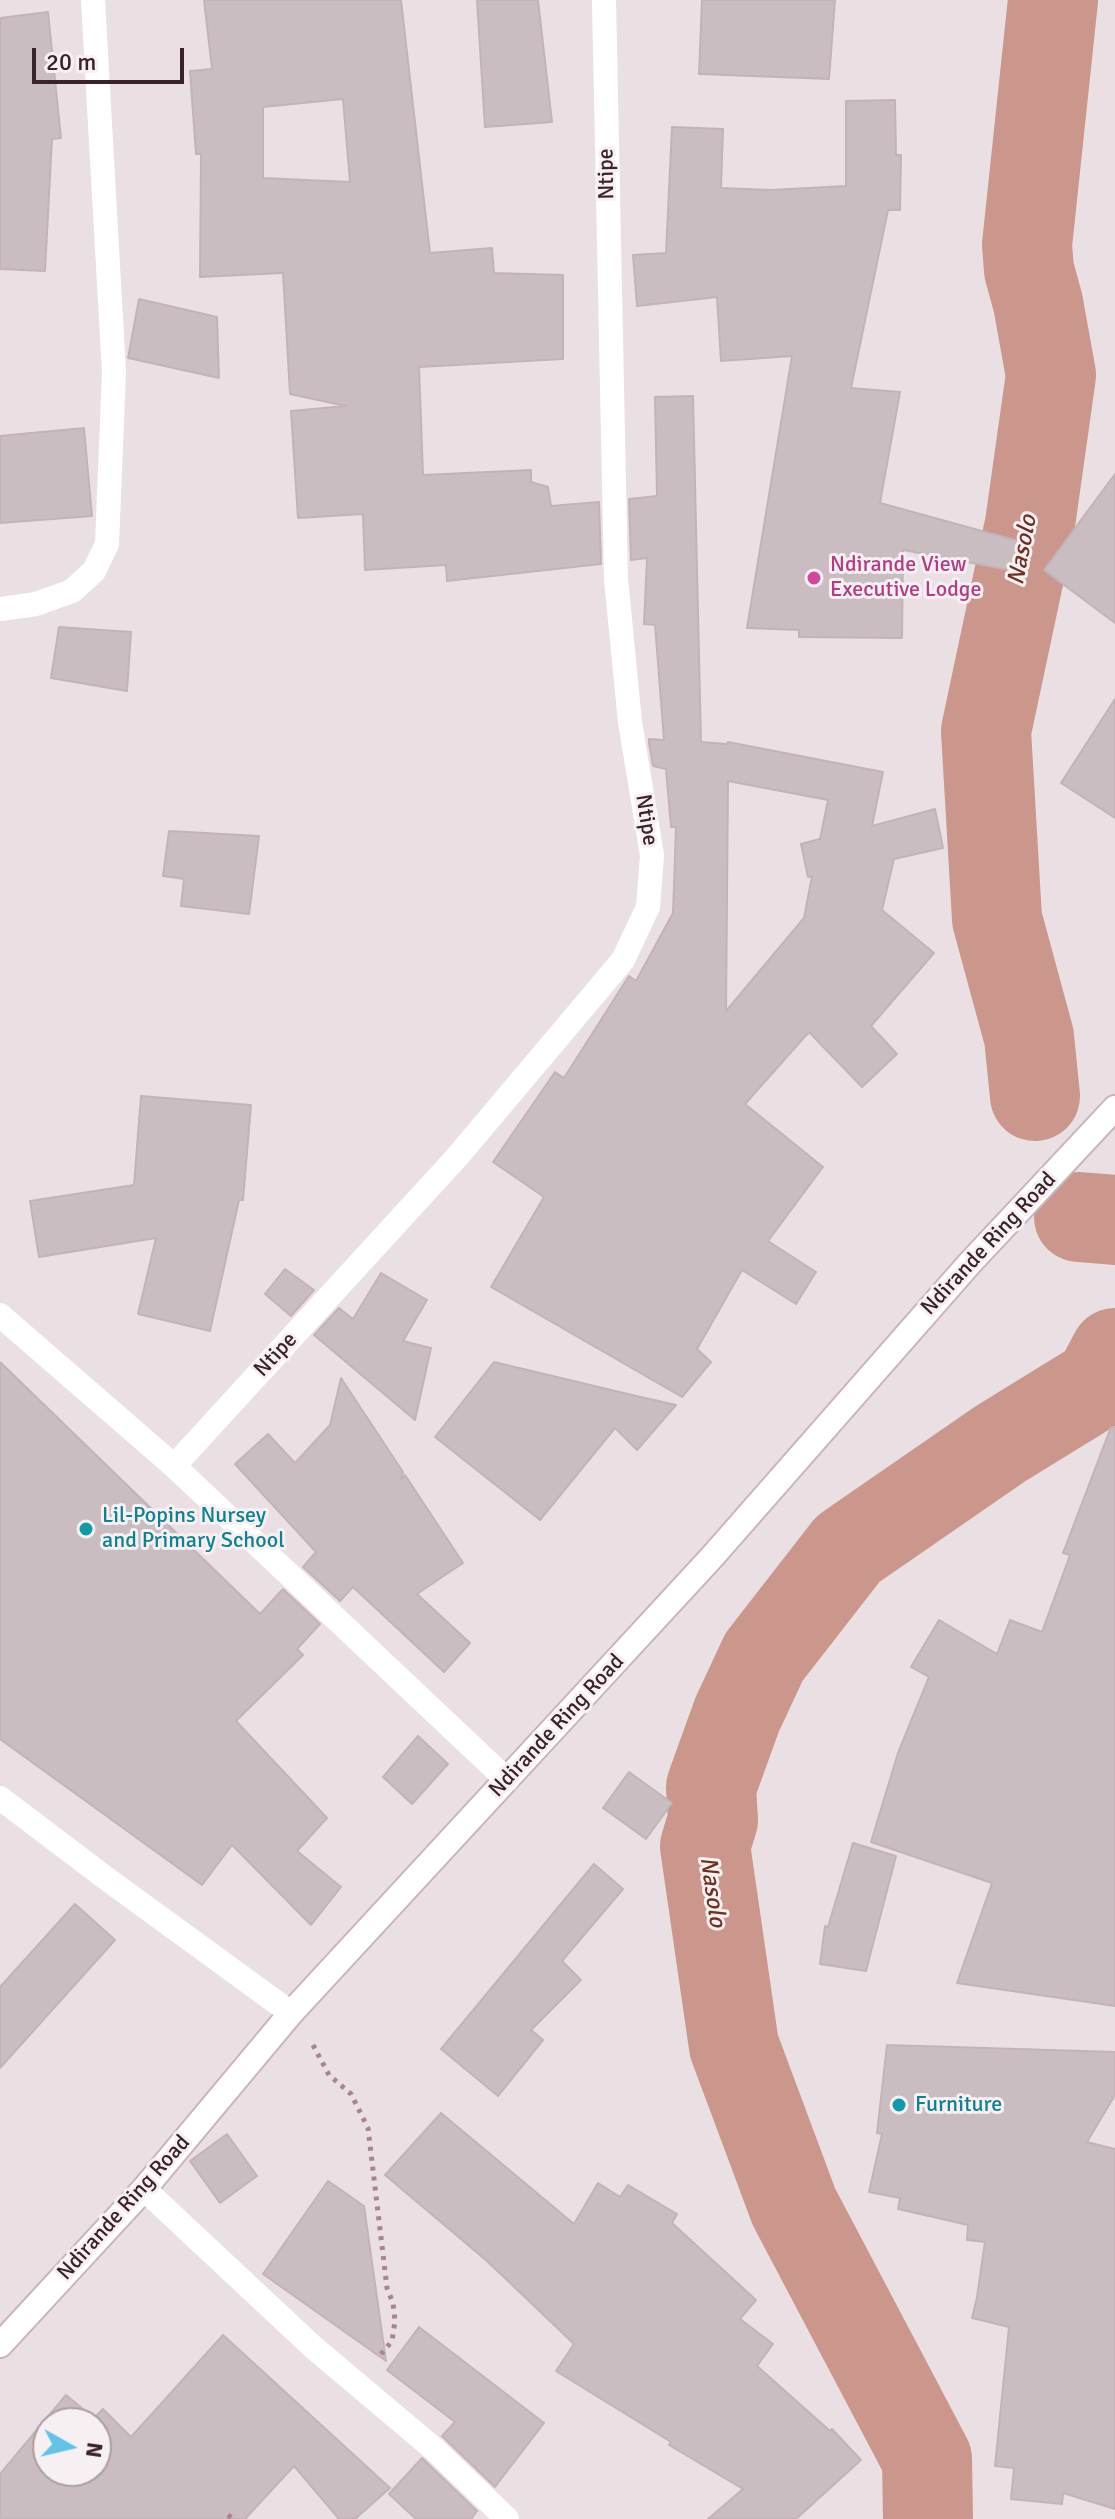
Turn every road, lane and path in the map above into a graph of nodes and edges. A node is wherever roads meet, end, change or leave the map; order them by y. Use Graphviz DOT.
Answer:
graph roads {
  1 [pos="93,0"];
  2 [pos="604,0"];
  3 [pos="0,609"];
  4 [pos="1115,1108"];
  5 [pos="0,1315"];
  6 [pos="174,1466"];
  7 [pos="507,1780"];
  8 [pos="0,1798"];
  9 [pos="293,2010"];
  10 [pos="144,2189"];
  11 [pos="0,2345"];
  12 [pos="359,2387"];
  13 [pos="507,2519"];
  1 -- 3 [label="street"];
  2 -- 6 [label="street, Ntipe"];
  4 -- 7 [label="street, Ndirande Ring Road"];
  5 -- 6 [label="street"];
  6 -- 7 [label="street"];
  7 -- 9 [label="street, Ndirande Ring Road"];
  8 -- 9 [label="street"];
  9 -- 10 [label="street, Ndirande Ring Road"];
  9 -- 12 [label="path"];
  10 -- 11 [label="street, Ndirande Ring Road"];
  10 -- 12 [label="street"];
  12 -- 13 [label="street"];
}
